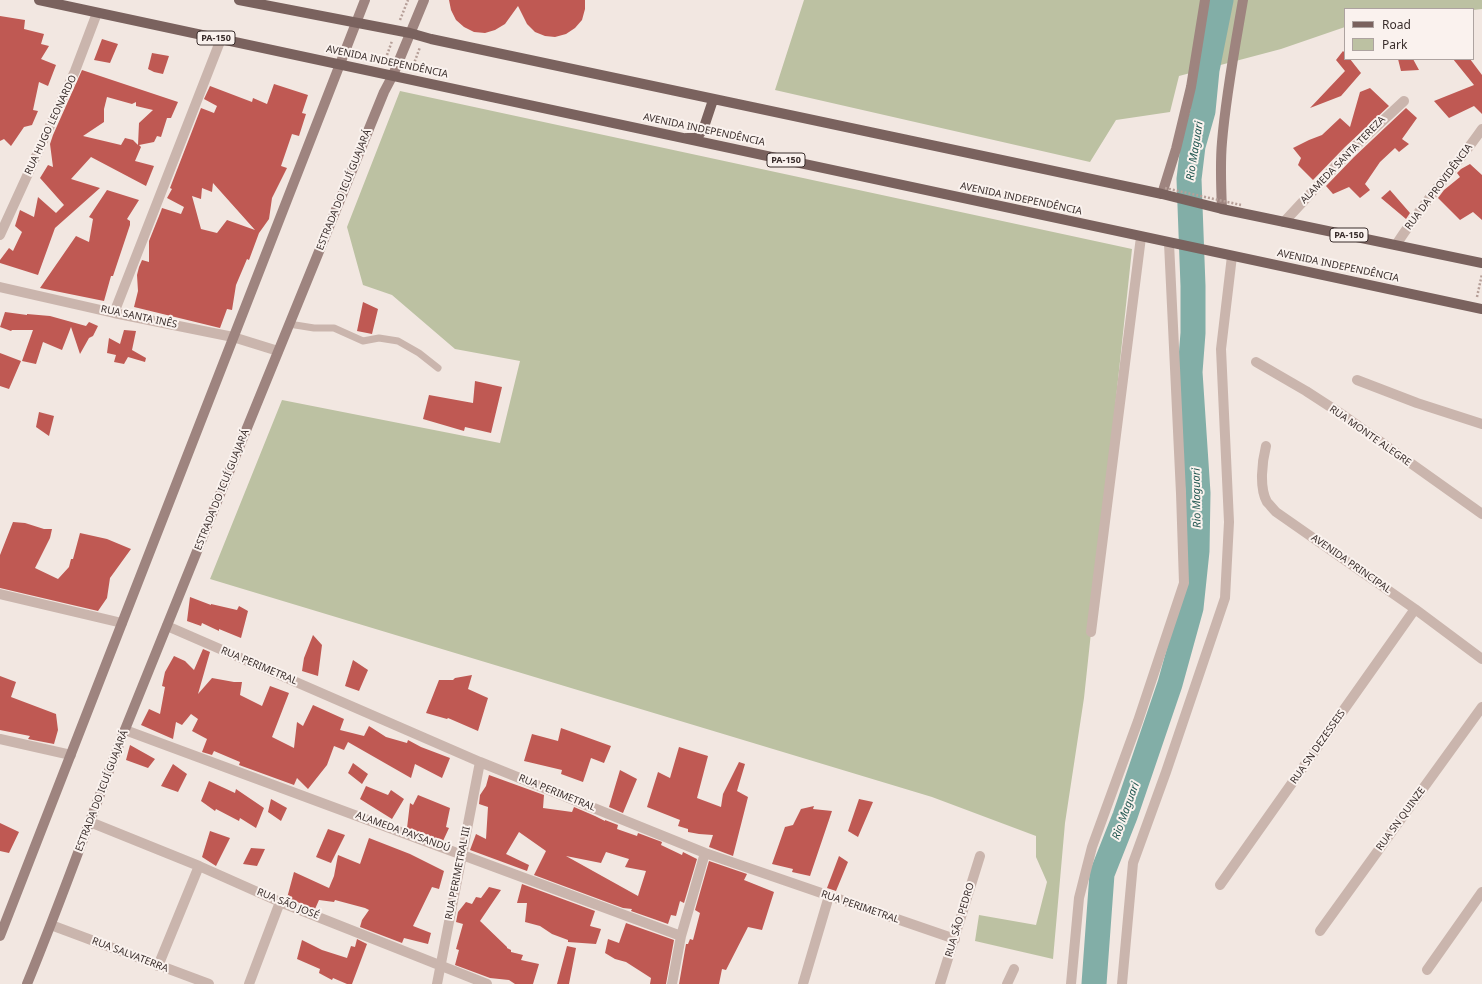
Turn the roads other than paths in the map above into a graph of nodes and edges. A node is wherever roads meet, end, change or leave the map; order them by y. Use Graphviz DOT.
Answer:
graph roads {
  1 [pos="239,0"];
  2 [pos="365,0"];
  3 [pos="424,0"];
  4 [pos="1205,0"];
  5 [pos="1243,0"];
  6 [pos="44,1"];
  7 [pos="97,12"];
  8 [pos="356,23"];
  9 [pos="410,33"];
  10 [pos="221,39"];
  11 [pos="340,64"];
  12 [pos="393,75"];
  13 [pos="713,100"];
  14 [pos="1404,101"];
  15 [pos="1482,129"];
  16 [pos="683,138"];
  17 [pos="1479,142"];
  18 [pos="1164,191"];
  19 [pos="1219,208"];
  20 [pos="1284,222"];
  21 [pos="0,235"];
  22 [pos="1140,236"];
  23 [pos="1169,243"];
  24 [pos="1396,245"];
  25 [pos="1232,256"];
  26 [pos="1482,263"];
  27 [pos="0,287"];
  28 [pos="1479,308"];
  29 [pos="114,312"];
  30 [pos="289,324"];
  31 [pos="233,337"];
  32 [pos="278,351"];
  33 [pos="1256,362"];
  34 [pos="438,368"];
  35 [pos="1357,380"];
  36 [pos="1482,424"];
  37 [pos="1266,446"];
  38 [pos="1482,514"];
  39 [pos="0,594"];
  40 [pos="1416,609"];
  41 [pos="122,623"];
  42 [pos="167,626"];
  43 [pos="1091,632"];
  44 [pos="1482,659"];
  45 [pos="1482,707"];
  46 [pos="125,730"];
  47 [pos="0,740"];
  48 [pos="71,754"];
  49 [pos="480,762"];
  50 [pos="90,822"];
  51 [pos="705,853"];
  52 [pos="462,854"];
  53 [pos="980,856"];
  54 [pos="199,866"];
  55 [pos="1220,885"];
  56 [pos="1482,892"];
  57 [pos="829,896"];
  58 [pos="280,902"];
  59 [pos="51,925"];
  60 [pos="1320,931"];
  61 [pos="0,936"];
  62 [pos="681,936"];
  63 [pos="955,939"];
  64 [pos="440,965"];
  65 [pos="158,966"];
  66 [pos="1014,969"];
  67 [pos="1426,970"];
  68 [pos="943,983"];
  69 [pos="27,984"];
  70 [pos="209,984"];
  71 [pos="249,984"];
  72 [pos="437,984"];
  73 [pos="487,984"];
  74 [pos="672,984"];
  75 [pos="803,984"];
  76 [pos="1007,984"];
  77 [pos="1071,984"];
  78 [pos="1122,984"];
  1 -- 8 [label="main road, PA-150"];
  2 -- 8 [label="main road"];
  3 -- 9 [label="main road, ESTRADA DO ICUÍ GUAJARÁ"];
  4 -- 18 [label="main road"];
  5 -- 19 [label="main road"];
  6 -- 7 [label="main road, AVENIDA INDEPENDÊNCIA / PA-150"];
  7 -- 10 [label="main road, AVENIDA INDEPENDÊNCIA / PA-150"];
  7 -- 21 [label="street, RUA HUGO LEONARDO"];
  8 -- 9 [label="main road, PA-150"];
  8 -- 11 [label="main road"];
  9 -- 12 [label="main road, ESTRADA DO ICUÍ GUAJARÁ"];
  9 -- 13 [label="main road, PA-150"];
  10 -- 11 [label="main road, AVENIDA INDEPENDÊNCIA / PA-150"];
  10 -- 29 [label="street"];
  11 -- 12 [label="main road, AVENIDA INDEPENDÊNCIA / PA-150"];
  11 -- 31 [label="main road"];
  12 -- 16 [label="main road, AVENIDA INDEPENDÊNCIA / PA-150"];
  12 -- 30 [label="main road, ESTRADA DO ICUÍ GUAJARÁ"];
  13 -- 16 [label="main road"];
  13 -- 18 [label="main road, PA-150"];
  14 -- 20 [label="street, ALAMEDA SANTA TEREZA"];
  15 -- 17 [label="street, RUA DA PROVIDÊNCIA"];
  16 -- 22 [label="main road, AVENIDA INDEPENDÊNCIA / PA-150"];
  17 -- 24 [label="street, RUA DA PROVIDÊNCIA"];
  18 -- 19 [label="main road, PA-150"];
  19 -- 20 [label="main road, PA-150"];
  20 -- 24 [label="main road, PA-150"];
  22 -- 23 [label="main road, AVENIDA INDEPENDÊNCIA / PA-150"];
  22 -- 43 [label="street"];
  23 -- 25 [label="main road, AVENIDA INDEPENDÊNCIA / PA-150"];
  23 -- 77 [label="street"];
  24 -- 26 [label="main road, PA-150"];
  25 -- 28 [label="main road, AVENIDA INDEPENDÊNCIA / PA-150"];
  25 -- 78 [label="street"];
  27 -- 29 [label="street, RUA SANTA INÊS"];
  29 -- 31 [label="street, RUA SANTA INÊS"];
  30 -- 32 [label="main road, ESTRADA DO ICUÍ GUAJARÁ"];
  30 -- 34 [label="lane"];
  31 -- 32 [label="street, RUA SANTA INÊS"];
  31 -- 41 [label="main road"];
  32 -- 42 [label="main road, ESTRADA DO ICUÍ GUAJARÁ"];
  33 -- 38 [label="street, RUA MONTE ALEGRE"];
  35 -- 36 [label="street"];
  37 -- 40 [label="street, AVENIDA PRINCIPAL"];
  39 -- 41 [label="street"];
  40 -- 44 [label="street, AVENIDA PRINCIPAL"];
  40 -- 55 [label="street, RUA SN DEZESSEIS"];
  41 -- 48 [label="main road"];
  42 -- 46 [label="main road, ESTRADA DO ICUÍ GUAJARÁ"];
  42 -- 49 [label="street, RUA PERIMETRAL"];
  45 -- 60 [label="street, RUA SN QUINZE"];
  46 -- 50 [label="main road, ESTRADA DO ICUÍ GUAJARÁ"];
  46 -- 52 [label="street, ALAMEDA PAYSANDÚ"];
  47 -- 48 [label="street"];
  48 -- 61 [label="main road"];
  49 -- 51 [label="street, RUA PERIMETRAL"];
  49 -- 52 [label="street, RUA PERIMETRAL III"];
  50 -- 54 [label="street, RUA SÃO JOSÉ"];
  50 -- 59 [label="main road, ESTRADA DO ICUÍ GUAJARÁ"];
  51 -- 57 [label="street, RUA PERIMETRAL"];
  51 -- 62 [label="street"];
  52 -- 62 [label="street, ALAMEDA PAYSANDÚ"];
  52 -- 64 [label="street, RUA PERIMETRAL III"];
  53 -- 63 [label="street, RUA SÃO PEDRO"];
  54 -- 58 [label="street, RUA SÃO JOSÉ"];
  54 -- 65 [label="street"];
  56 -- 67 [label="street"];
  57 -- 63 [label="street, RUA PERIMETRAL"];
  57 -- 75 [label="street"];
  58 -- 64 [label="street, RUA SÃO JOSÉ"];
  58 -- 71 [label="street"];
  59 -- 65 [label="street, RUA SALVATERRA"];
  59 -- 69 [label="main road, ESTRADA DO ICUÍ GUAJARÁ"];
  62 -- 74 [label="street"];
  63 -- 68 [label="street, RUA SÃO PEDRO"];
  64 -- 72 [label="street, RUA PERIMETRAL III"];
  64 -- 73 [label="street, RUA SÃO JOSÉ"];
  65 -- 70 [label="street, RUA SALVATERRA"];
  66 -- 76 [label="street"];
}
